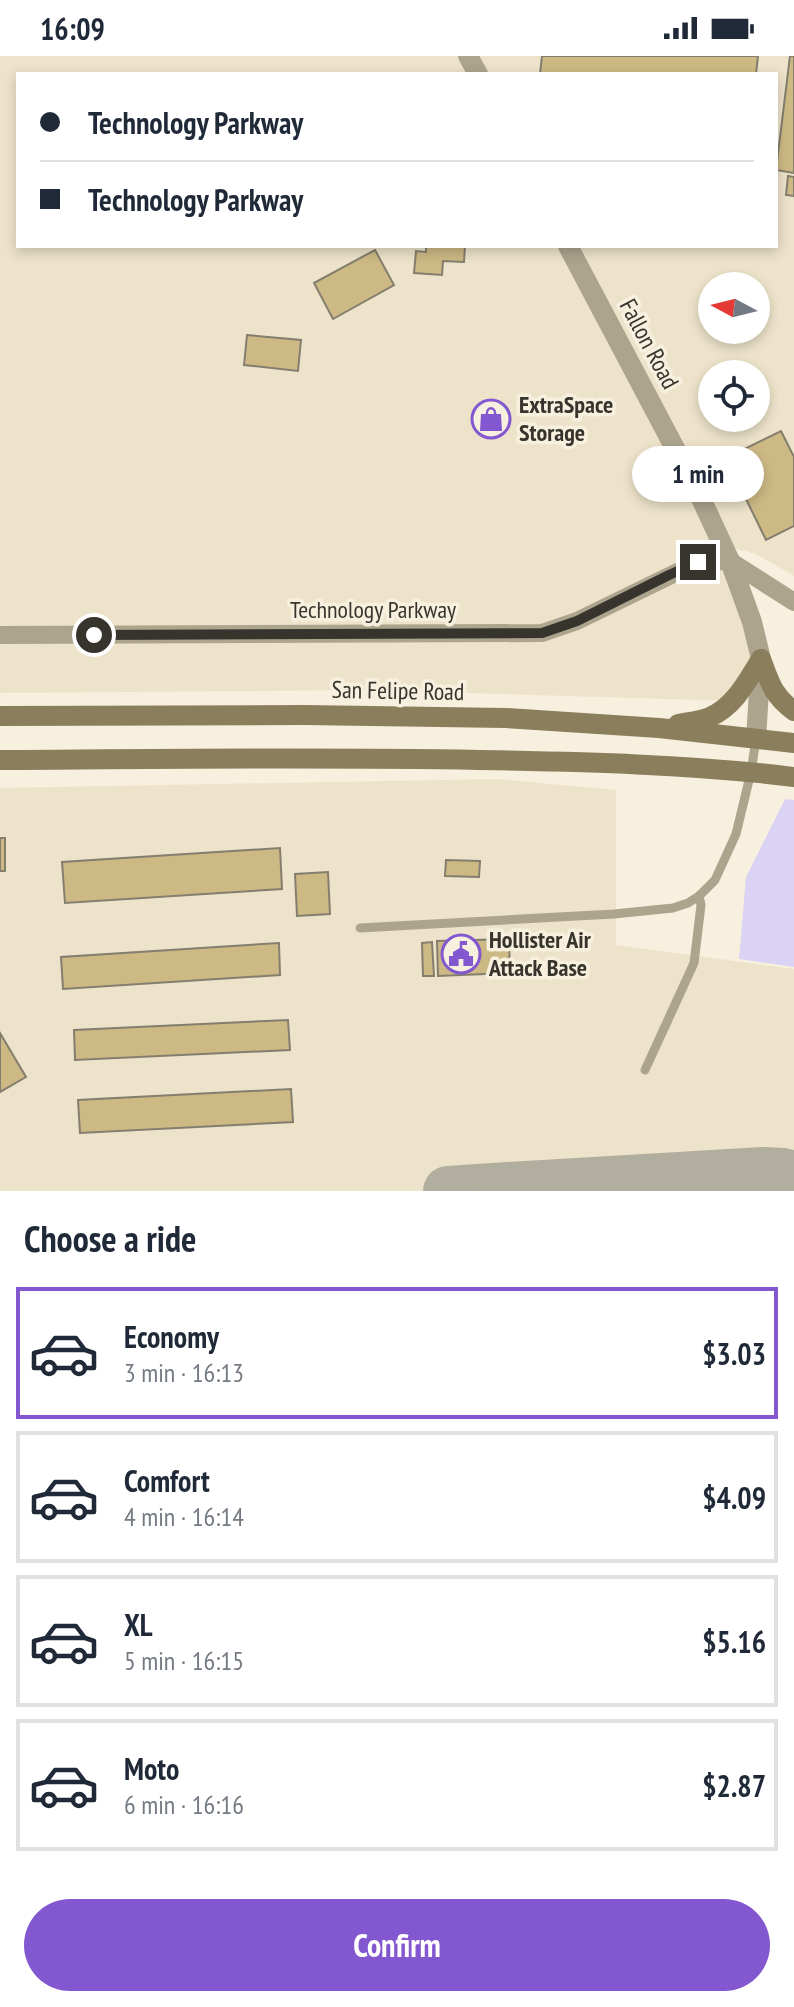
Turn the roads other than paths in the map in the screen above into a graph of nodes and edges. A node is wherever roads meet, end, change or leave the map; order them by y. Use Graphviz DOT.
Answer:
graph roads {
  1 [pos="569,248"];
  2 [pos="730,561"];
  3 [pos="794,602"];
  4 [pos="0,635"];
  5 [pos="761,659"];
  6 [pos="794,711"];
  7 [pos="0,716"];
  8 [pos="659,728"];
  9 [pos="756,739"];
  10 [pos="794,743"];
  11 [pos="0,760"];
  12 [pos="751,772"];
  13 [pos="794,777"];
  14 [pos="699,896"];
  15 [pos="360,928"];
  16 [pos="645,1070"];
  1 -- 2 [label="street, Fallon Road"];
  2 -- 3 [label="street"];
  2 -- 4 [label="street, Technology Parkway"];
  2 -- 5 [label="street, Fallon Road"];
  5 -- 6 [label="main road"];
  5 -- 8 [label="main road"];
  5 -- 9 [label="street, Fallon Road"];
  7 -- 8 [label="main road, San Felipe Road"];
  8 -- 9 [label="main road, San Felipe Road"];
  9 -- 10 [label="main road, San Felipe Road"];
  9 -- 12 [label="lane"];
  11 -- 12 [label="main road"];
  12 -- 13 [label="main road"];
  12 -- 14 [label="lane"];
  14 -- 15 [label="lane"];
  14 -- 16 [label="lane"];
}
